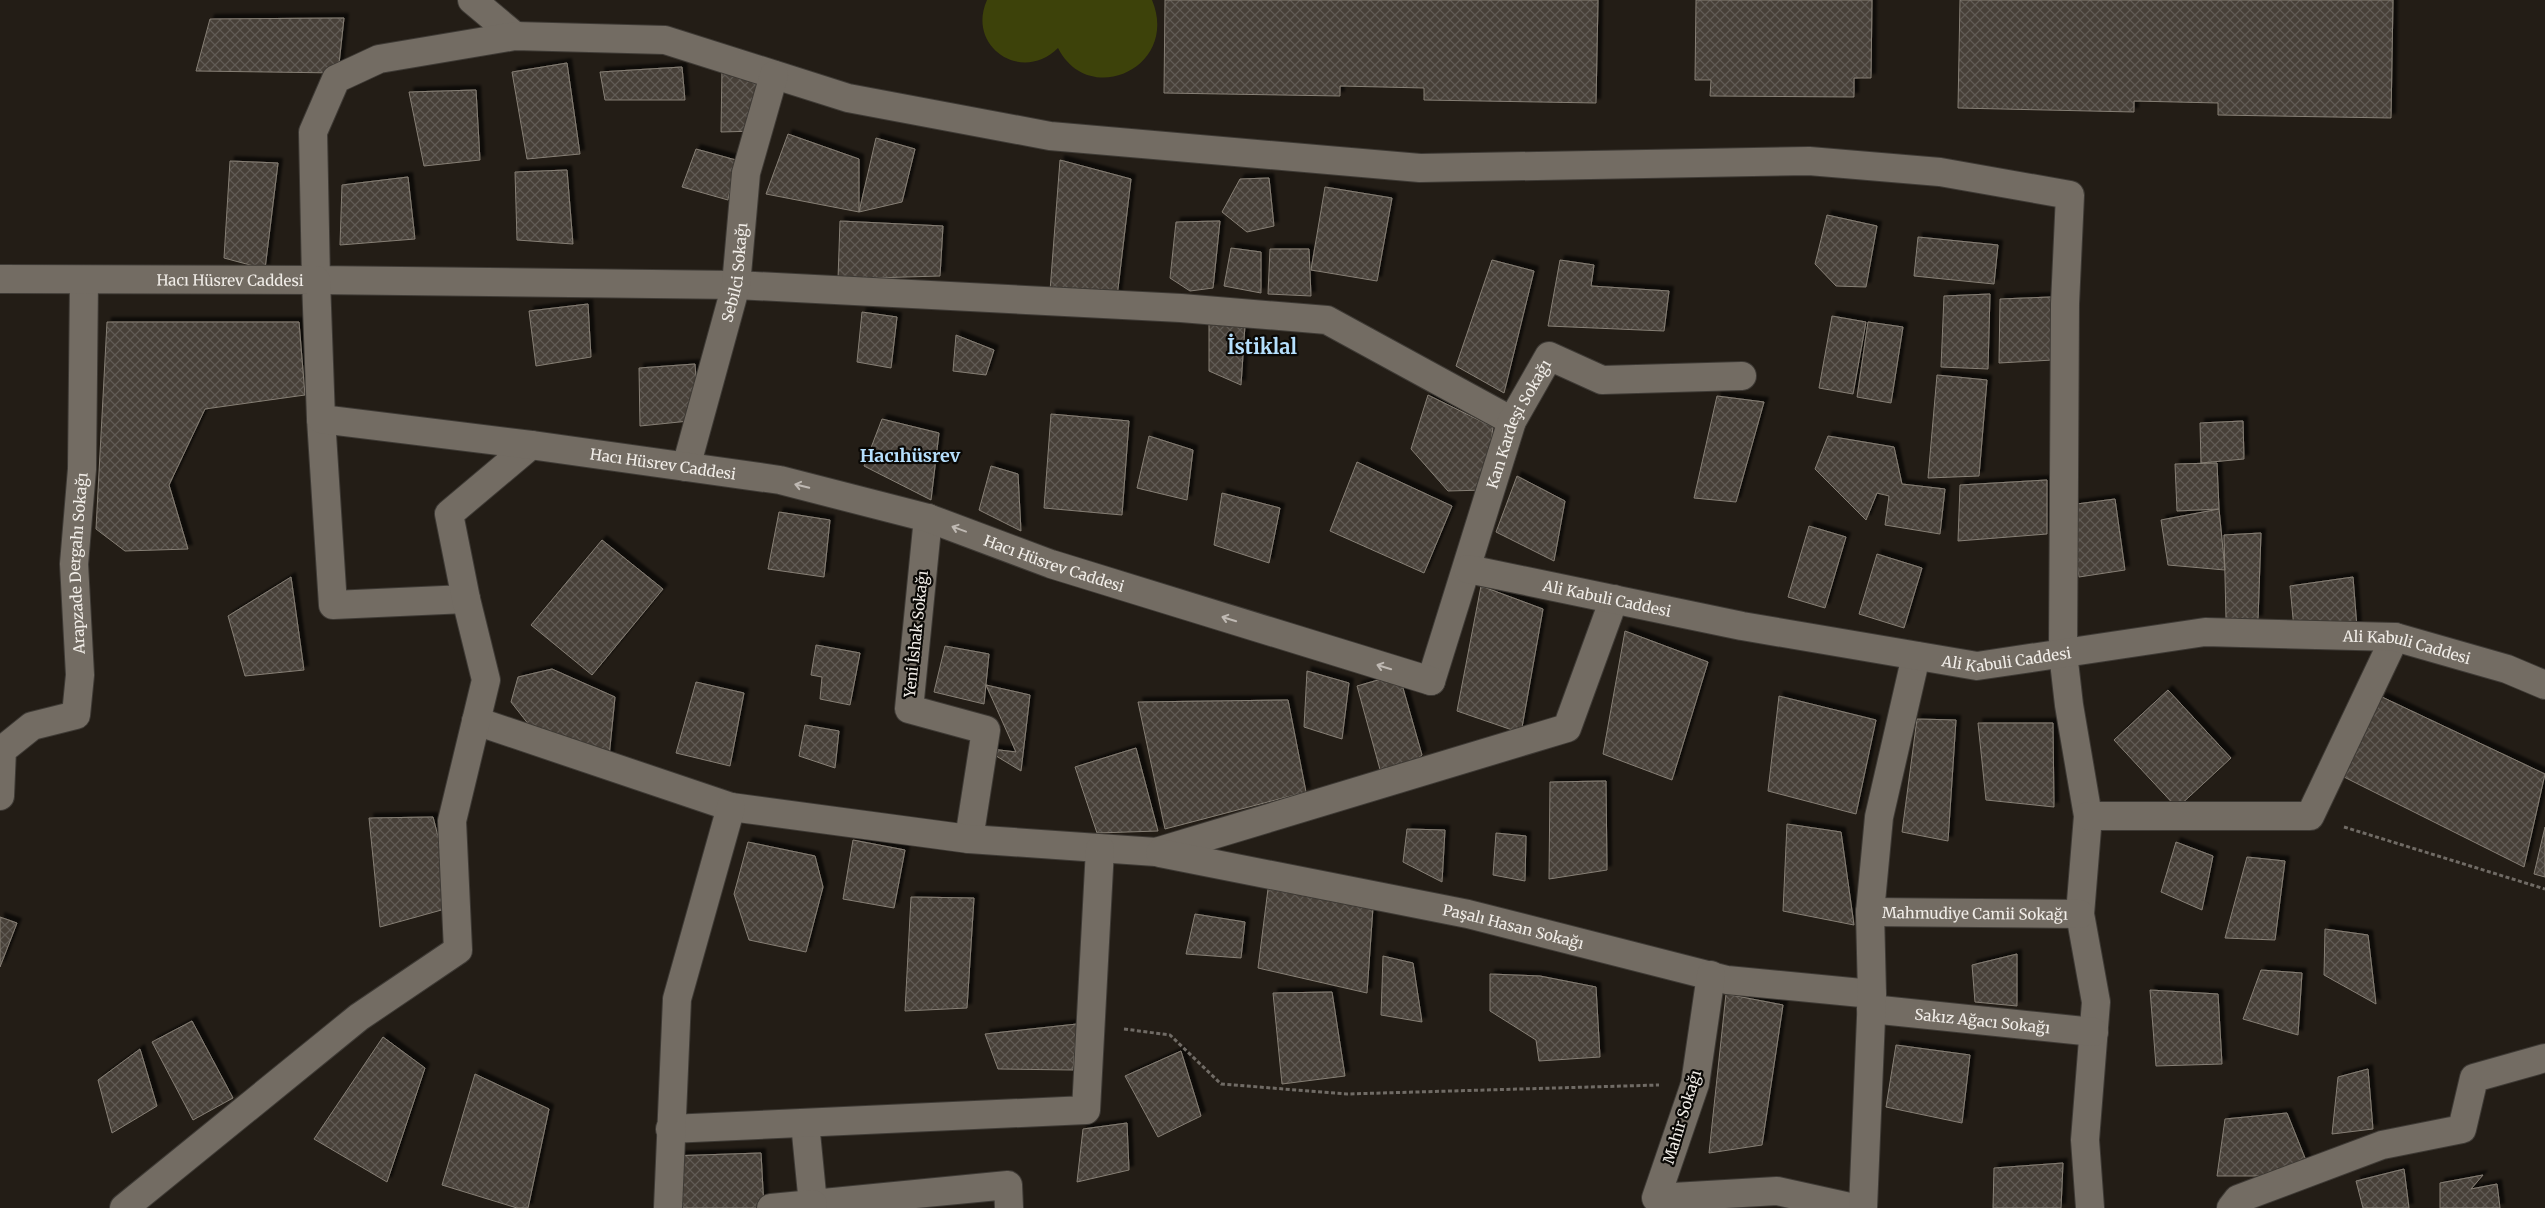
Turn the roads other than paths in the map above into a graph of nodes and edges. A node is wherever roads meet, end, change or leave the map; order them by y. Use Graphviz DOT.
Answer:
graph roads {
  1 [pos="472,0"];
  2 [pos="515,36"];
  3 [pos="774,74"];
  4 [pos="0,279"];
  5 [pos="84,280"];
  6 [pos="316,280"];
  7 [pos="736,285"];
  8 [pos="1742,376"];
  9 [pos="321,419"];
  10 [pos="1512,421"];
  11 [pos="531,444"];
  12 [pos="686,468"];
  13 [pos="928,518"];
  14 [pos="1468,569"];
  15 [pos="1614,599"];
  16 [pos="466,600"];
  17 [pos="2395,637"];
  18 [pos="2063,653"];
  19 [pos="1916,656"];
  20 [pos="1431,681"];
  21 [pos="2545,685"];
  22 [pos="476,722"];
  23 [pos="0,796"];
  24 [pos="731,807"];
  25 [pos="2088,816"];
  26 [pos="969,839"];
  27 [pos="1100,849"];
  28 [pos="1156,852"];
  29 [pos="1870,912"];
  30 [pos="2080,914"];
  31 [pos="1711,975"];
  32 [pos="1872,1001"];
  33 [pos="2094,1032"];
  34 [pos="2545,1058"];
  35 [pos="805,1123"];
  36 [pos="670,1129"];
  37 [pos="877,1203"];
  38 [pos="813,1204"];
  39 [pos="124,1208"];
  40 [pos="668,1208"];
  41 [pos="771,1208"];
  42 [pos="1009,1208"];
  43 [pos="1854,1208"];
  44 [pos="1863,1208"];
  45 [pos="2090,1208"];
  46 [pos="2231,1208"];
  1 -- 2 [label="street"];
  2 -- 3 [label="street"];
  2 -- 6 [label="street"];
  3 -- 7 [label="street, Sebilci Sokağı"];
  3 -- 18 [label="street"];
  4 -- 5 [label="street, Hacı Hüsrev Caddesi"];
  5 -- 6 [label="street, Hacı Hüsrev Caddesi"];
  5 -- 23 [label="street, Arapzade Dergahı Sokağı"];
  6 -- 7 [label="street"];
  6 -- 9 [label="street, Hacı Hüsrev Caddesi"];
  7 -- 10 [label="street"];
  7 -- 12 [label="street, Sebilci Sokağı"];
  8 -- 10 [label="street, Kan Kardeşi Sokağı"];
  9 -- 11 [label="street, Hacı Hüsrev Caddesi"];
  9 -- 16 [label="street"];
  10 -- 14 [label="street, Kan Kardeşi Sokağı"];
  11 -- 12 [label="street, Hacı Hüsrev Caddesi"];
  11 -- 16 [label="street"];
  13 -- 12 [label="street, Hacı Hüsrev Caddesi, one-way"];
  20 -- 13 [label="street, Hacı Hüsrev Caddesi, one-way"];
  13 -- 26 [label="street, Yeni İshak Sokağı"];
  14 -- 15 [label="street, Ali Kabuli Caddesi"];
  14 -- 20 [label="street, Kan Kardeşi Sokağı"];
  15 -- 19 [label="street, Ali Kabuli Caddesi"];
  15 -- 28 [label="street"];
  16 -- 22 [label="street"];
  17 -- 18 [label="street, Ali Kabuli Caddesi"];
  17 -- 21 [label="street, Ali Kabuli Caddesi"];
  17 -- 25 [label="street"];
  18 -- 19 [label="street, Ali Kabuli Caddesi"];
  18 -- 25 [label="street"];
  19 -- 29 [label="street"];
  22 -- 24 [label="street"];
  22 -- 39 [label="street"];
  24 -- 26 [label="street"];
  24 -- 36 [label="street"];
  25 -- 30 [label="street"];
  26 -- 27 [label="street"];
  27 -- 28 [label="street"];
  27 -- 35 [label="street"];
  28 -- 31 [label="street, Paşalı Hasan Sokağı"];
  29 -- 30 [label="street, Mahmudiye Camii Sokağı"];
  29 -- 32 [label="street"];
  30 -- 33 [label="street"];
  31 -- 32 [label="street, Paşalı Hasan Sokağı"];
  31 -- 43 [label="street, Mahir Sokağı"];
  32 -- 33 [label="street, Sakız Ağacı Sokağı"];
  32 -- 44 [label="street"];
  33 -- 45 [label="street"];
  34 -- 46 [label="street"];
  35 -- 36 [label="street"];
  35 -- 38 [label="street"];
  36 -- 40 [label="street"];
  37 -- 38 [label="street"];
  37 -- 42 [label="street"];
  38 -- 41 [label="street"];
}
